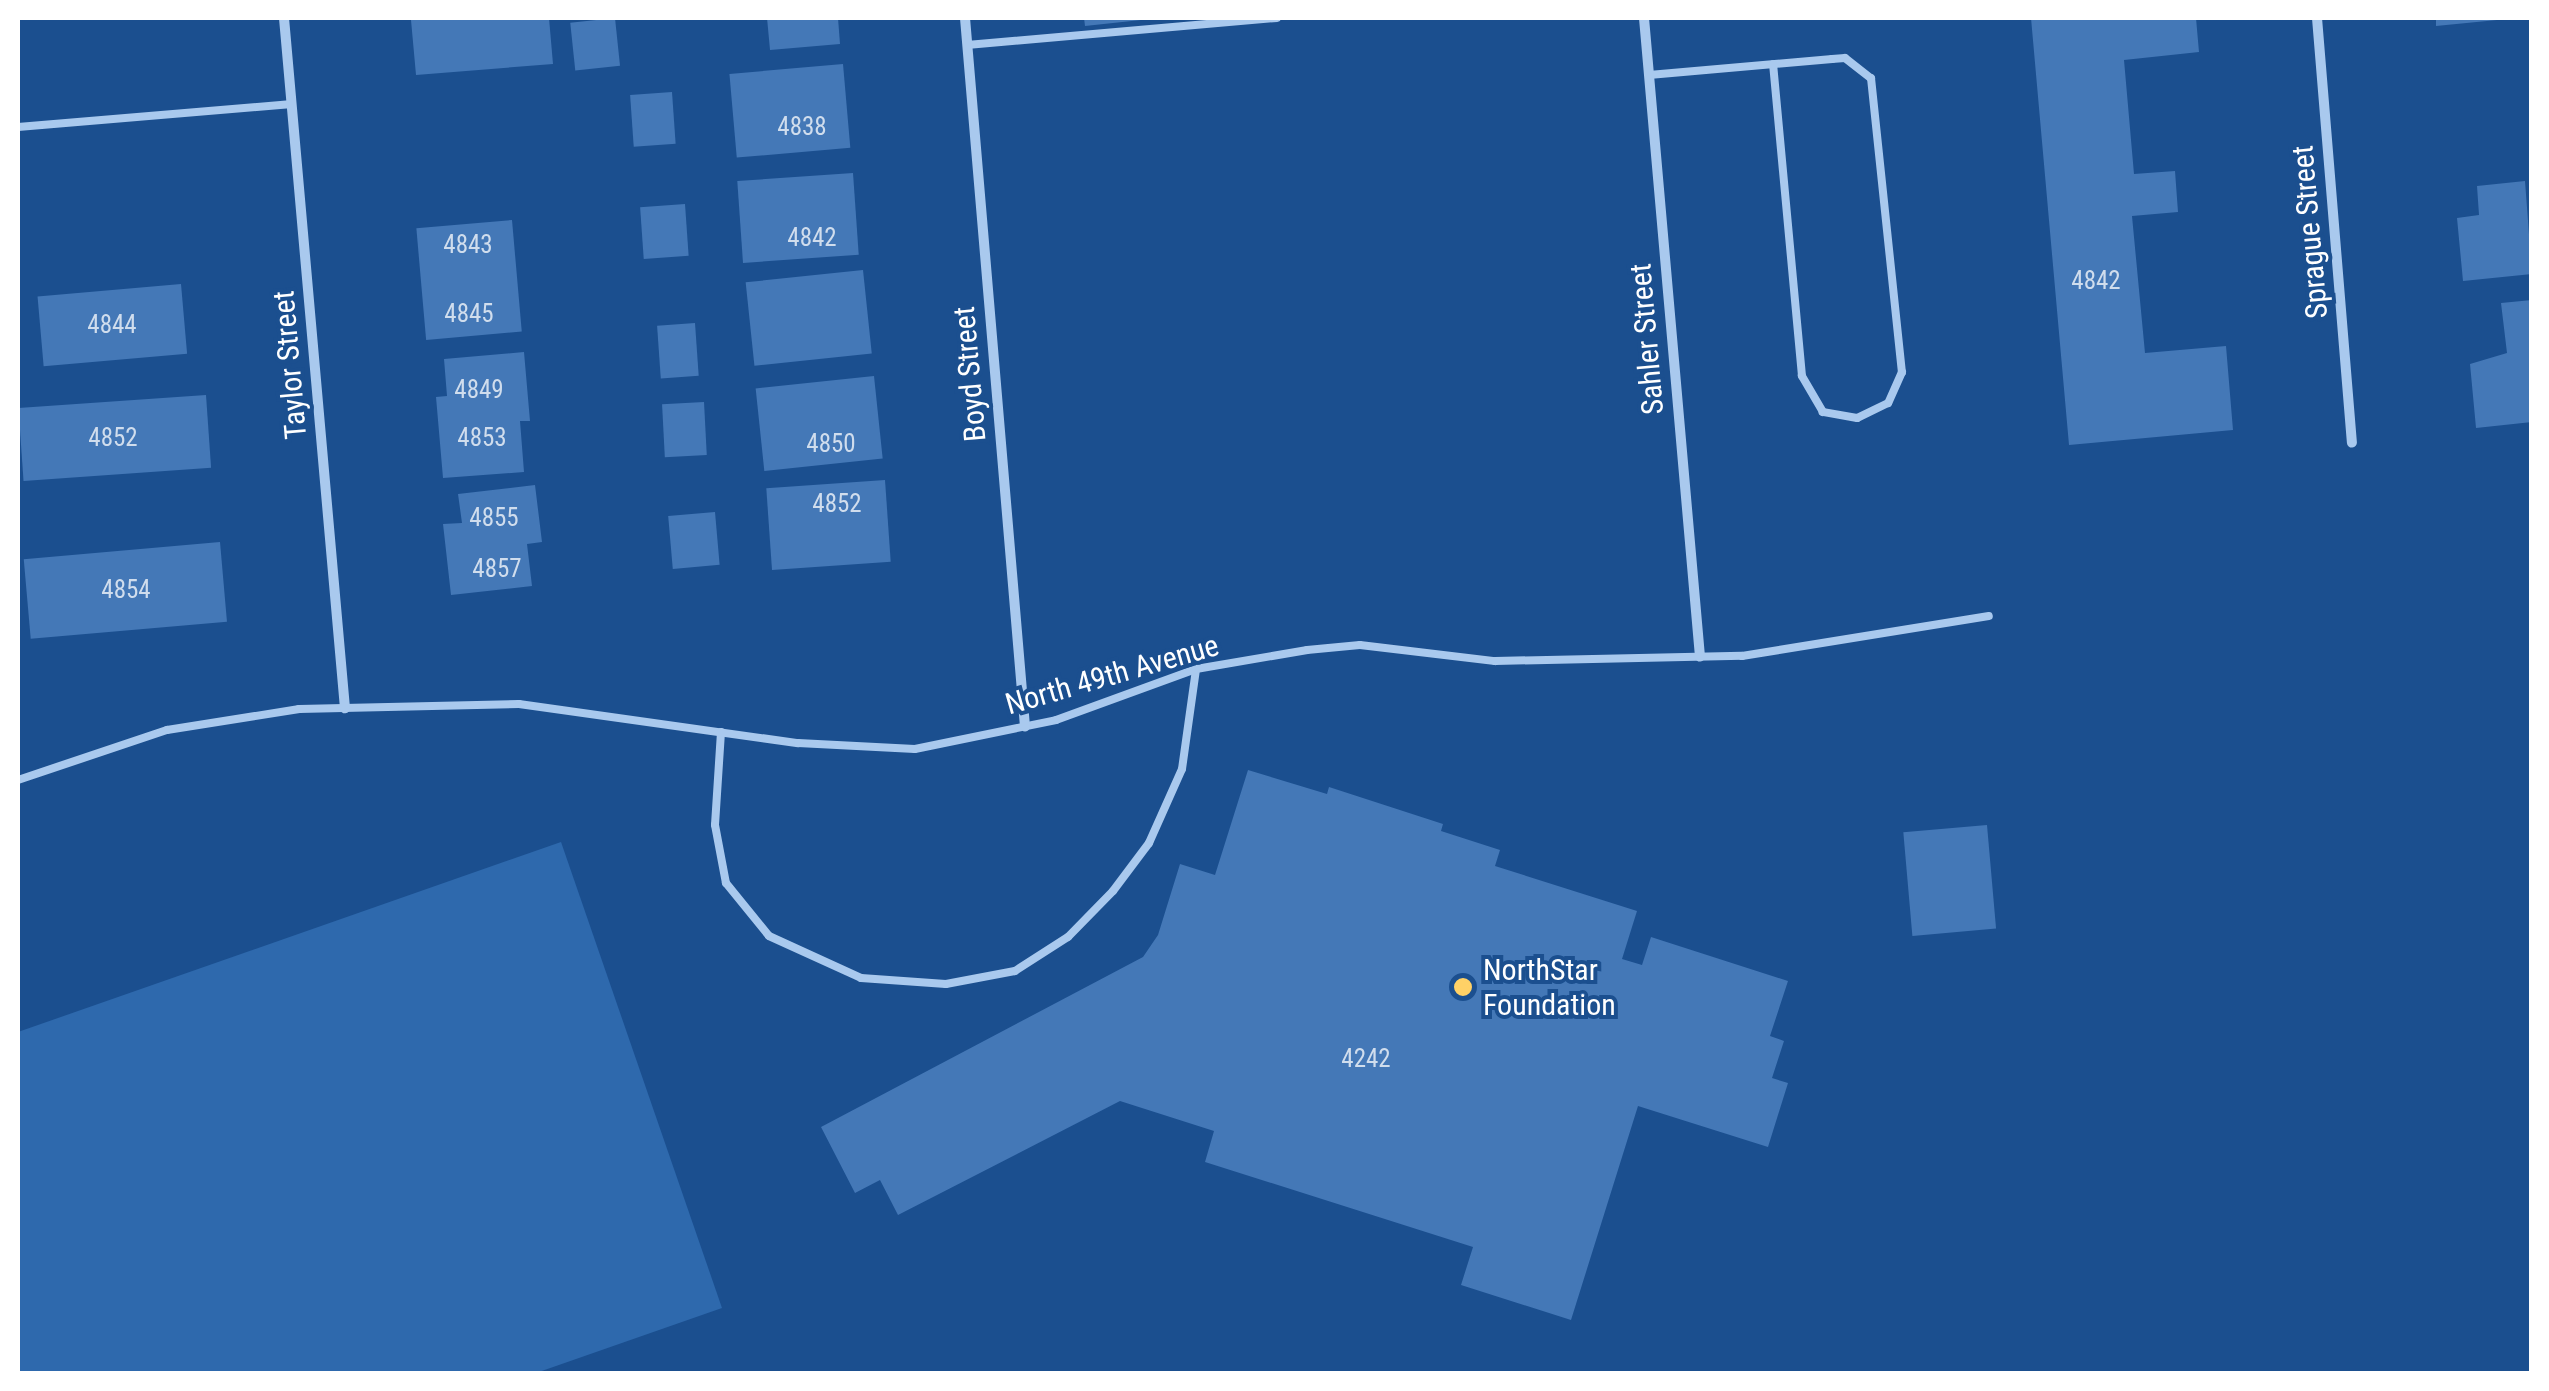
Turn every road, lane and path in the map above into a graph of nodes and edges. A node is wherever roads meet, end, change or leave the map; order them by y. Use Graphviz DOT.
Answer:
graph roads {
  1 [pos="284,18"];
  2 [pos="964,18"];
  3 [pos="1277,18"];
  4 [pos="1644,18"];
  5 [pos="2318,18"];
  6 [pos="1224,20"];
  7 [pos="967,45"];
  8 [pos="1773,64"];
  9 [pos="1649,75"];
  10 [pos="292,104"];
  11 [pos="18,127"];
  12 [pos="2352,443"];
  13 [pos="1989,616"];
  14 [pos="1700,656"];
  15 [pos="1196,670"];
  16 [pos="345,708"];
  17 [pos="1025,726"];
  18 [pos="722,732"];
  19 [pos="18,780"];
  1 -- 10 [label="street, Taylor Street"];
  2 -- 7 [label="street, Boyd Street"];
  3 -- 6 [label="lane"];
  4 -- 9 [label="street, Sahler Street"];
  5 -- 12 [label="street, Sprague Street"];
  6 -- 7 [label="lane"];
  7 -- 17 [label="street, Boyd Street"];
  8 -- 8 [label="lane"];
  8 -- 9 [label="lane"];
  9 -- 14 [label="street, Sahler Street"];
  10 -- 11 [label="lane"];
  10 -- 16 [label="street, Taylor Street"];
  13 -- 14 [label="lane, North 49th Avenue"];
  14 -- 15 [label="lane, North 49th Avenue"];
  15 -- 17 [label="lane, North 49th Avenue"];
  15 -- 18 [label="lane"];
  16 -- 18 [label="lane, North 49th Avenue"];
  16 -- 19 [label="lane, North 49th Avenue"];
  17 -- 18 [label="lane, North 49th Avenue"];
}
